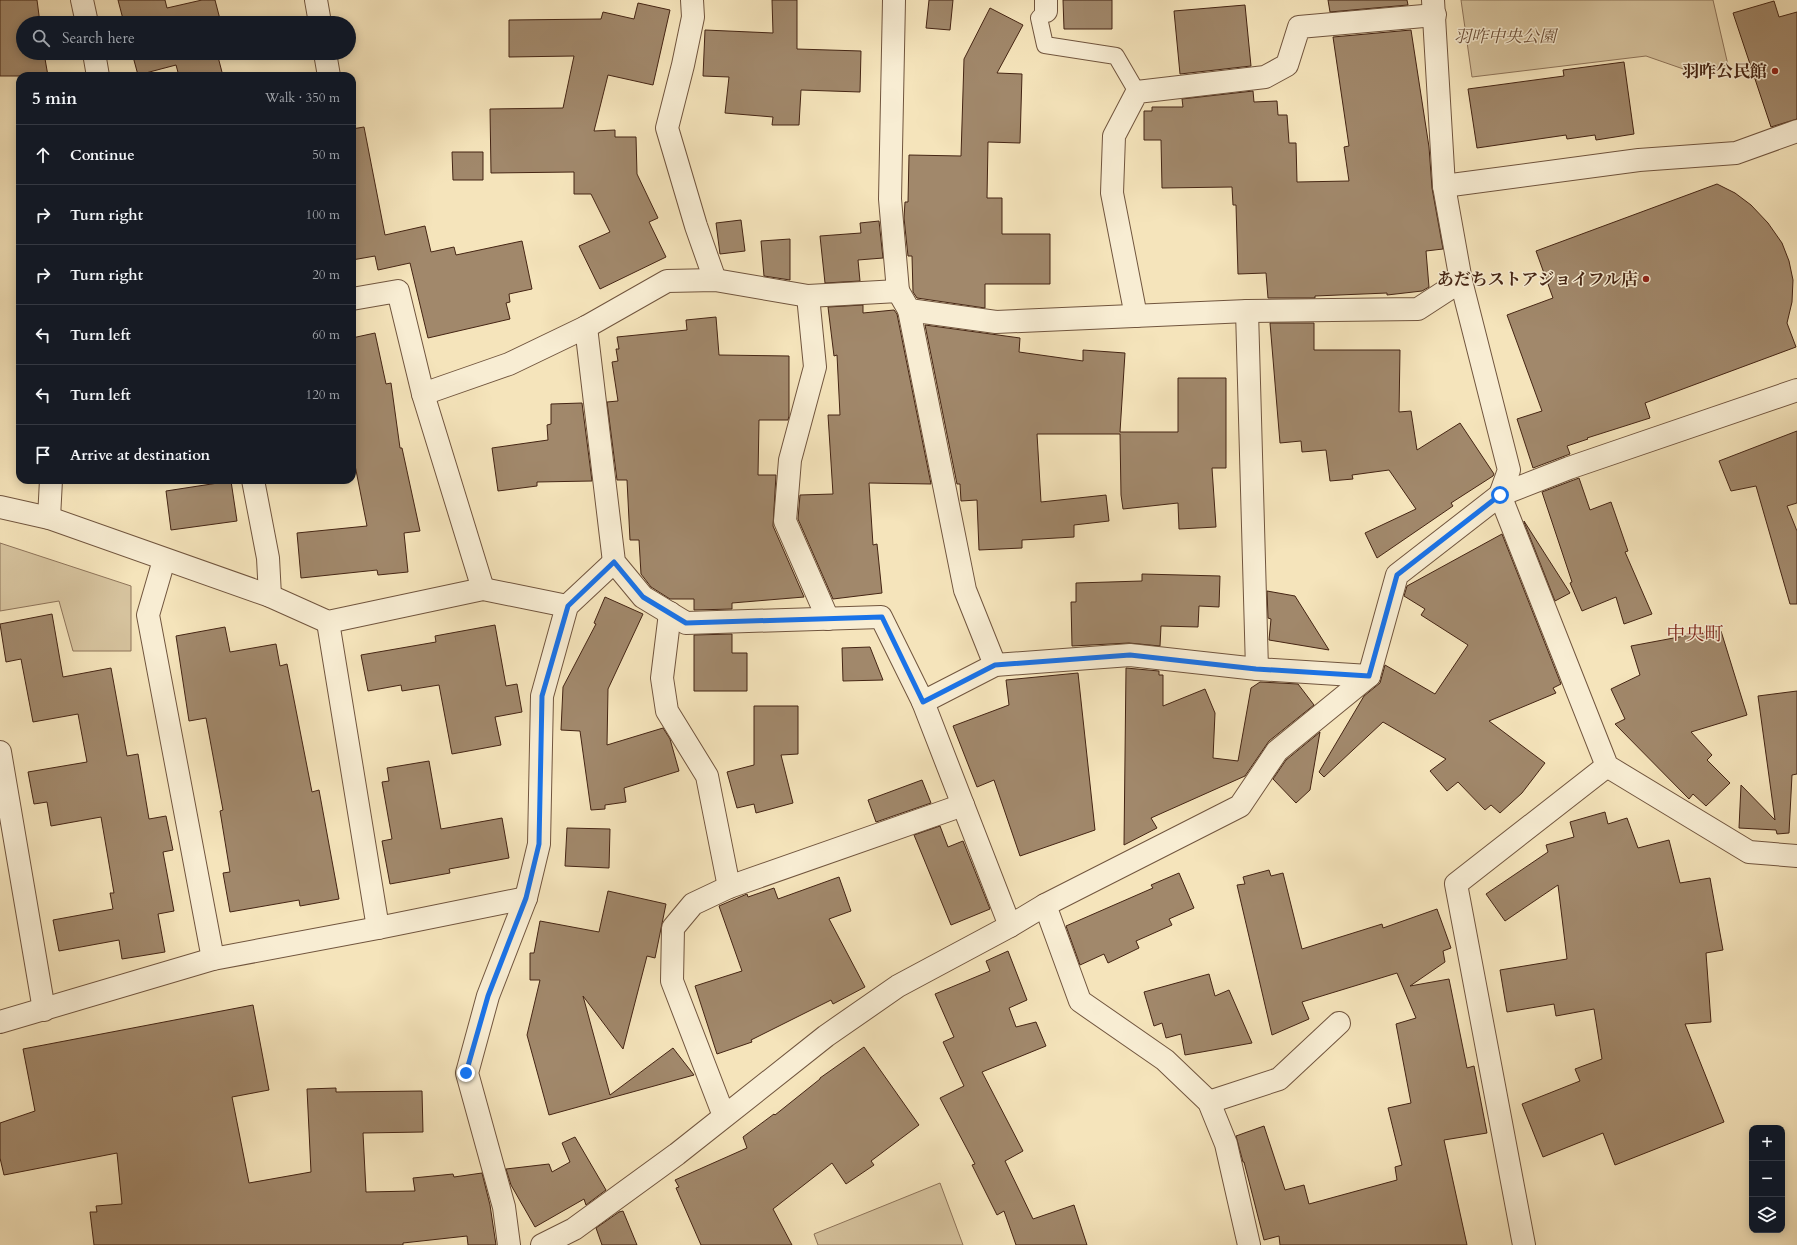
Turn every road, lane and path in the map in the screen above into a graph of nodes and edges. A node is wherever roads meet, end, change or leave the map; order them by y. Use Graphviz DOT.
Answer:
graph roads {
  1 [pos="82,0"];
  2 [pos="316,0"];
  3 [pos="692,0"];
  4 [pos="894,0"];
  5 [pos="1046,5"];
  6 [pos="1434,8"];
  7 [pos="85,16"];
  8 [pos="319,16"];
  9 [pos="95,60"];
  10 [pos="326,60"];
  11 [pos="97,72"];
  12 [pos="328,72"];
  13 [pos="1137,92"];
  14 [pos="1797,131"];
  15 [pos="1444,186"];
  16 [pos="715,280"];
  17 [pos="1461,281"];
  18 [pos="898,291"];
  19 [pos="808,296"];
  20 [pos="356,298"];
  21 [pos="909,310"];
  22 [pos="1248,311"];
  23 [pos="1136,316"];
  24 [pos="586,326"];
  25 [pos="1797,390"];
  26 [pos="423,394"];
  27 [pos="51,484"];
  28 [pos="255,484"];
  29 [pos="1500,495"];
  30 [pos="0,507"];
  31 [pos="49,518"];
  32 [pos="164,560"];
  33 [pos="614,562"];
  34 [pos="483,589"];
  35 [pos="270,596"];
  36 [pos="568,606"];
  37 [pos="670,613"];
  38 [pos="828,619"];
  39 [pos="328,622"];
  40 [pos="995,665"];
  41 [pos="1256,669"];
  42 [pos="1369,676"];
  43 [pos="923,702"];
  44 [pos="0,752"];
  45 [pos="1607,766"];
  46 [pos="963,805"];
  47 [pos="1797,856"];
  48 [pos="729,887"];
  49 [pos="526,898"];
  50 [pos="1045,905"];
  51 [pos="1010,926"];
  52 [pos="378,928"];
  53 [pos="213,959"];
  54 [pos="44,1010"];
  55 [pos="0,1022"];
  56 [pos="1339,1023"];
  57 [pos="1209,1102"];
  58 [pos="724,1116"];
  59 [pos="576,1237"];
  60 [pos="509,1245"];
  61 [pos="542,1245"];
  62 [pos="1249,1245"];
  63 [pos="1524,1245"];
  1 -- 7 [label="street"];
  2 -- 8 [label="street"];
  3 -- 16 [label="street"];
  4 -- 18 [label="street"];
  5 -- 13 [label="lane"];
  6 -- 13 [label="street"];
  6 -- 15 [label="street"];
  9 -- 11 [label="street"];
  10 -- 12 [label="street"];
  13 -- 23 [label="street"];
  14 -- 15 [label="street"];
  15 -- 17 [label="street"];
  16 -- 19 [label="street"];
  16 -- 24 [label="street"];
  17 -- 22 [label="street"];
  17 -- 29 [label="street"];
  18 -- 19 [label="street"];
  18 -- 21 [label="street"];
  19 -- 38 [label="street"];
  20 -- 26 [label="street"];
  21 -- 23 [label="street"];
  21 -- 40 [label="street"];
  22 -- 23 [label="street"];
  22 -- 41 [label="street"];
  24 -- 26 [label="street"];
  24 -- 33 [label="street"];
  25 -- 29 [label="street"];
  26 -- 34 [label="street"];
  27 -- 31 [label="street"];
  28 -- 35 [label="street"];
  29 -- 42 [label="street"];
  29 -- 45 [label="street"];
  30 -- 31 [label="street"];
  31 -- 32 [label="street"];
  32 -- 35 [label="street"];
  32 -- 53 [label="street"];
  33 -- 36 [label="street"];
  33 -- 37 [label="street"];
  34 -- 36 [label="street"];
  34 -- 39 [label="street"];
  35 -- 39 [label="street"];
  36 -- 49 [label="street"];
  37 -- 38 [label="street"];
  37 -- 48 [label="street"];
  38 -- 43 [label="street"];
  39 -- 52 [label="street"];
  40 -- 41 [label="street"];
  40 -- 43 [label="street"];
  41 -- 42 [label="street"];
  42 -- 50 [label="street"];
  43 -- 46 [label="street"];
  44 -- 54 [label="street"];
  45 -- 47 [label="street"];
  45 -- 63 [label="street"];
  46 -- 48 [label="street"];
  46 -- 51 [label="street"];
  48 -- 58 [label="street"];
  49 -- 52 [label="street"];
  49 -- 60 [label="street"];
  50 -- 51 [label="street"];
  50 -- 57 [label="street"];
  51 -- 58 [label="street"];
  52 -- 53 [label="street"];
  53 -- 54 [label="street"];
  54 -- 55 [label="street"];
  56 -- 57 [label="street"];
  57 -- 62 [label="street"];
  58 -- 59 [label="street"];
  59 -- 61 [label="street"];
}
